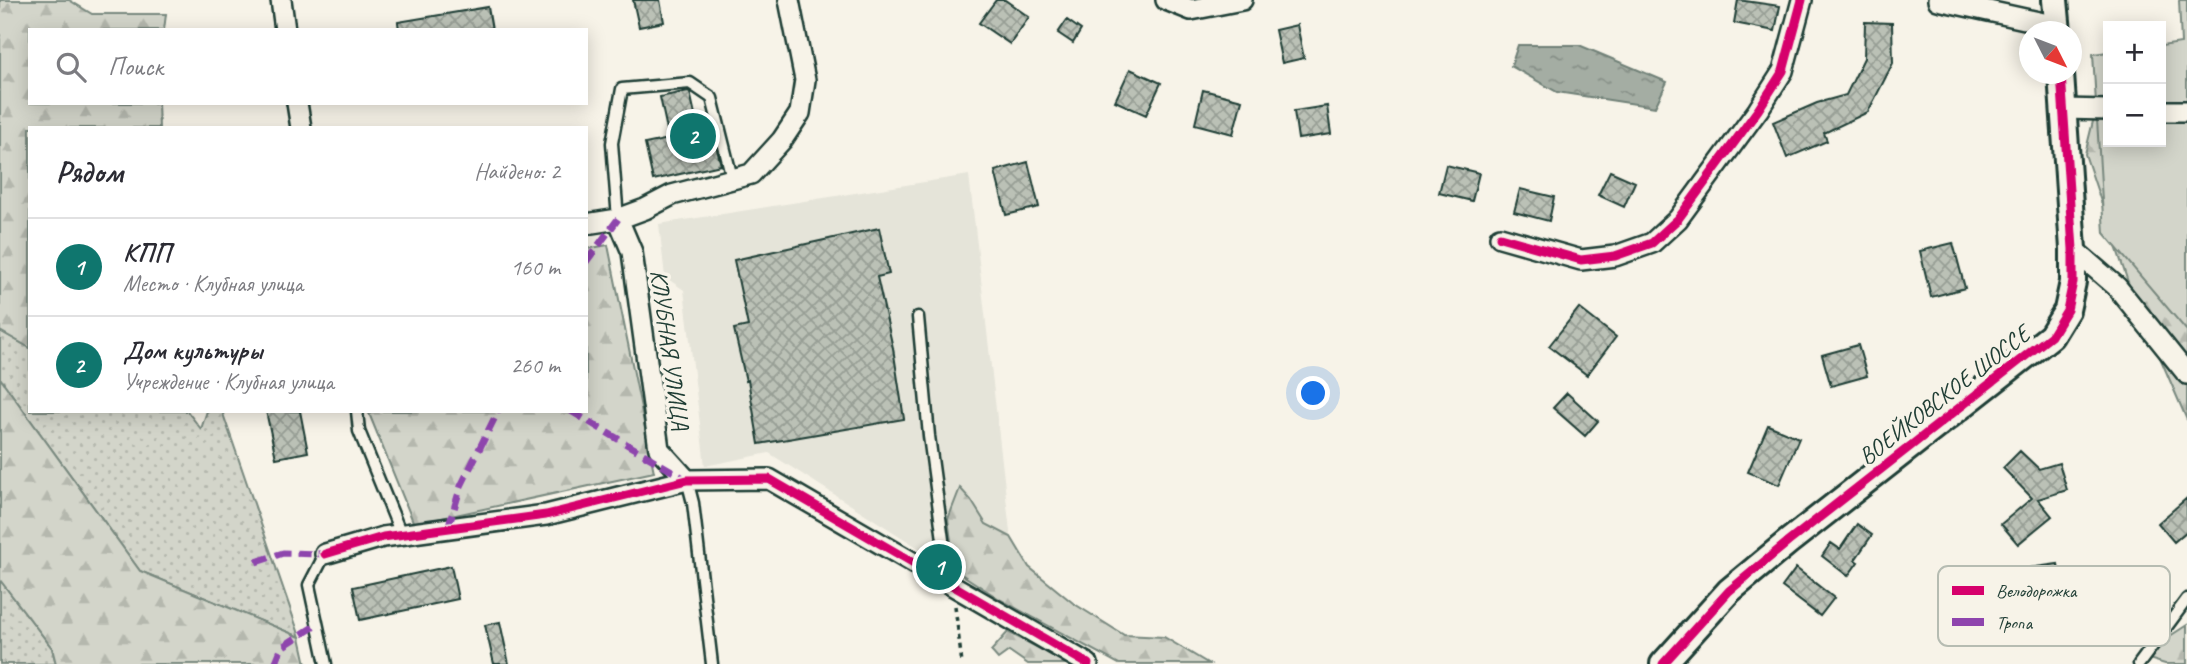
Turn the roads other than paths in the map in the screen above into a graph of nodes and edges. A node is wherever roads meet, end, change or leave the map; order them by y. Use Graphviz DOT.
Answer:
graph roads {
  1 [pos="281,0"];
  2 [pos="789,0"];
  3 [pos="1166,0"];
  4 [pos="1242,0"];
  5 [pos="1802,0"];
  6 [pos="1938,0"];
  7 [pos="2055,0"];
  8 [pos="2024,21"];
  9 [pos="2056,21"];
  10 [pos="285,28"];
  11 [pos="2062,84"];
  12 [pos="297,105"];
  13 [pos="2063,109"];
  14 [pos="2103,110"];
  15 [pos="2166,111"];
  16 [pos="2187,111"];
  17 [pos="301,126"];
  18 [pos="732,178"];
  19 [pos="618,219"];
  20 [pos="588,224"];
  21 [pos="1500,237"];
  22 [pos="2073,249"];
  23 [pos="918,317"];
  24 [pos="2187,374"];
  25 [pos="357,413"];
  26 [pos="687,481"];
  27 [pos="401,534"];
  28 [pos="325,554"];
  29 [pos="949,584"];
  30 [pos="2187,599"];
  31 [pos="2170,622"];
  32 [pos="2152,646"];
  33 [pos="326,664"];
  34 [pos="712,664"];
  35 [pos="1088,664"];
  36 [pos="1663,664"];
  37 [pos="2139,664"];
  1 -- 10 [label="street"];
  2 -- 18 [label="street"];
  3 -- 4 [label="street"];
  5 -- 21 [label="street"];
  6 -- 8 [label="street"];
  7 -- 9 [label="street"];
  11 -- 13 [label="street, ВОЕЙКОВСКОЕ ШОССЕ"];
  12 -- 17 [label="street"];
  13 -- 14 [label="street"];
  13 -- 22 [label="street, ВОЕЙКОВСКОЕ ШОССЕ"];
  15 -- 16 [label="street"];
  18 -- 19 [label="street"];
  18 -- 19 [label="lane"];
  19 -- 20 [label="street"];
  19 -- 26 [label="street, КЛУБНАЯ УЛИЦА"];
  22 -- 24 [label="street"];
  22 -- 36 [label="street, ВОЕЙКОВСКОЕ ШОССЕ"];
  23 -- 29 [label="lane"];
  25 -- 27 [label="lane"];
  26 -- 27 [label="street"];
  26 -- 29 [label="street"];
  26 -- 34 [label="lane"];
  27 -- 28 [label="street"];
  28 -- 33 [label="lane"];
  29 -- 35 [label="street"];
  30 -- 31 [label="lane"];
  32 -- 37 [label="lane"];
}
